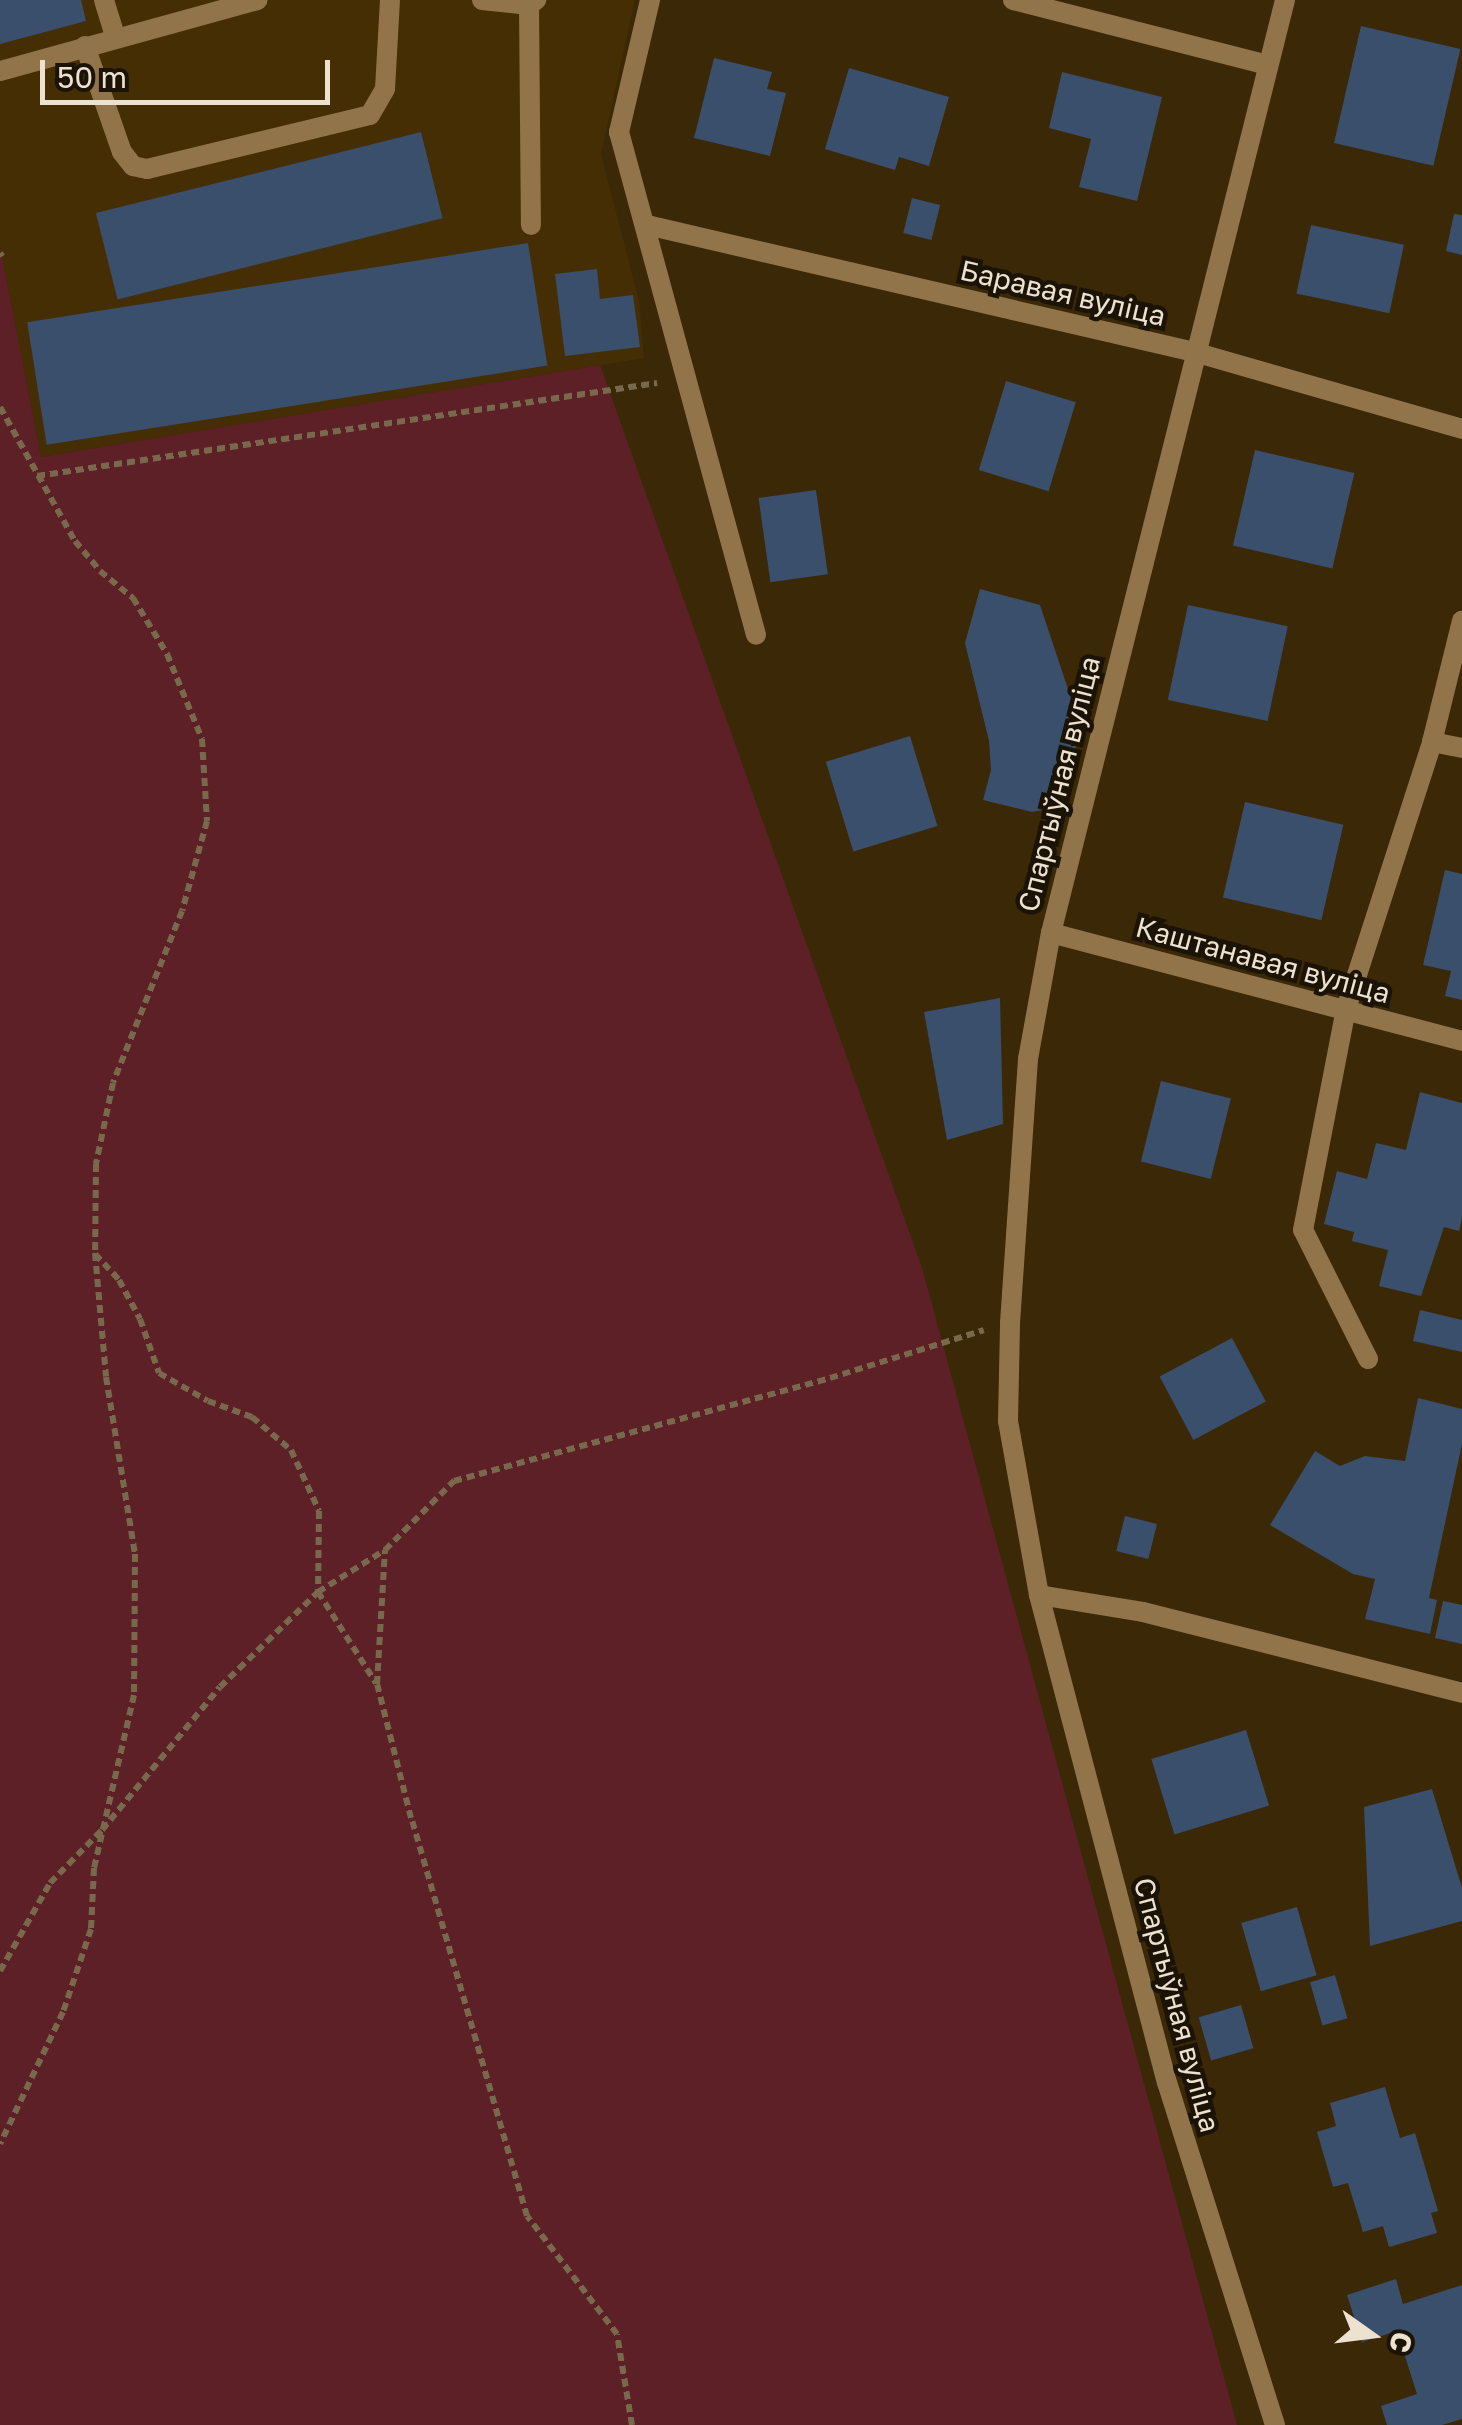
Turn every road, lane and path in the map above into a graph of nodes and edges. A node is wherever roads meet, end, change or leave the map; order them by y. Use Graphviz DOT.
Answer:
graph roads {
  1 [pos="104,0"];
  2 [pos="258,0"];
  3 [pos="390,0"];
  4 [pos="482,0"];
  5 [pos="650,0"];
  6 [pos="1013,0"];
  7 [pos="1285,0"];
  8 [pos="532,3"];
  9 [pos="115,38"];
  10 [pos="85,46"];
  11 [pos="1268,65"];
  12 [pos="0,71"];
  13 [pos="532,225"];
  14 [pos="648,225"];
  15 [pos="1194,352"];
  16 [pos="688,378"];
  17 [pos="0,407"];
  18 [pos="1462,429"];
  19 [pos="37,476"];
  20 [pos="1462,621"];
  21 [pos="756,635"];
  22 [pos="1432,742"];
  23 [pos="1462,748"];
  24 [pos="1050,933"];
  25 [pos="1346,1009"];
  26 [pos="1462,1042"];
  27 [pos="94,1253"];
  28 [pos="1010,1322"];
  29 [pos="1368,1358"];
  30 [pos="385,1550"];
  31 [pos="318,1592"];
  32 [pos="1040,1595"];
  33 [pos="377,1684"];
  34 [pos="1462,1693"];
  35 [pos="102,1830"];
  36 [pos="0,1971"];
  37 [pos="0,2144"];
  38 [pos="632,2425"];
  39 [pos="1275,2425"];
  1 -- 9 [label="street"];
  2 -- 9 [label="street"];
  3 -- 10 [label="street"];
  4 -- 8 [label="street"];
  5 -- 14 [label="street"];
  6 -- 11 [label="street"];
  7 -- 11 [label="street, Спартыўная вуліца"];
  8 -- 13 [label="street"];
  9 -- 10 [label="street"];
  10 -- 12 [label="street"];
  11 -- 15 [label="street, Спартыўная вуліца"];
  14 -- 15 [label="street, Баравая вуліца"];
  14 -- 16 [label="street"];
  15 -- 18 [label="street, Баравая вуліца"];
  15 -- 24 [label="street, Спартыўная вуліца"];
  16 -- 19 [label="path"];
  16 -- 21 [label="street"];
  17 -- 19 [label="path"];
  19 -- 27 [label="path"];
  20 -- 22 [label="street"];
  22 -- 23 [label="street"];
  22 -- 25 [label="street"];
  24 -- 25 [label="street, Каштанавая вуліца"];
  24 -- 28 [label="street, Спартыўная вуліца"];
  25 -- 26 [label="street, Каштанавая вуліца"];
  25 -- 29 [label="street"];
  27 -- 31 [label="path"];
  27 -- 35 [label="path"];
  28 -- 30 [label="path"];
  28 -- 32 [label="street, Спартыўная вуліца"];
  30 -- 31 [label="path"];
  30 -- 33 [label="path"];
  31 -- 33 [label="path"];
  31 -- 35 [label="path"];
  32 -- 34 [label="street"];
  32 -- 39 [label="street, Спартыўная вуліца"];
  33 -- 38 [label="path"];
  35 -- 36 [label="path"];
  35 -- 37 [label="path"];
}
